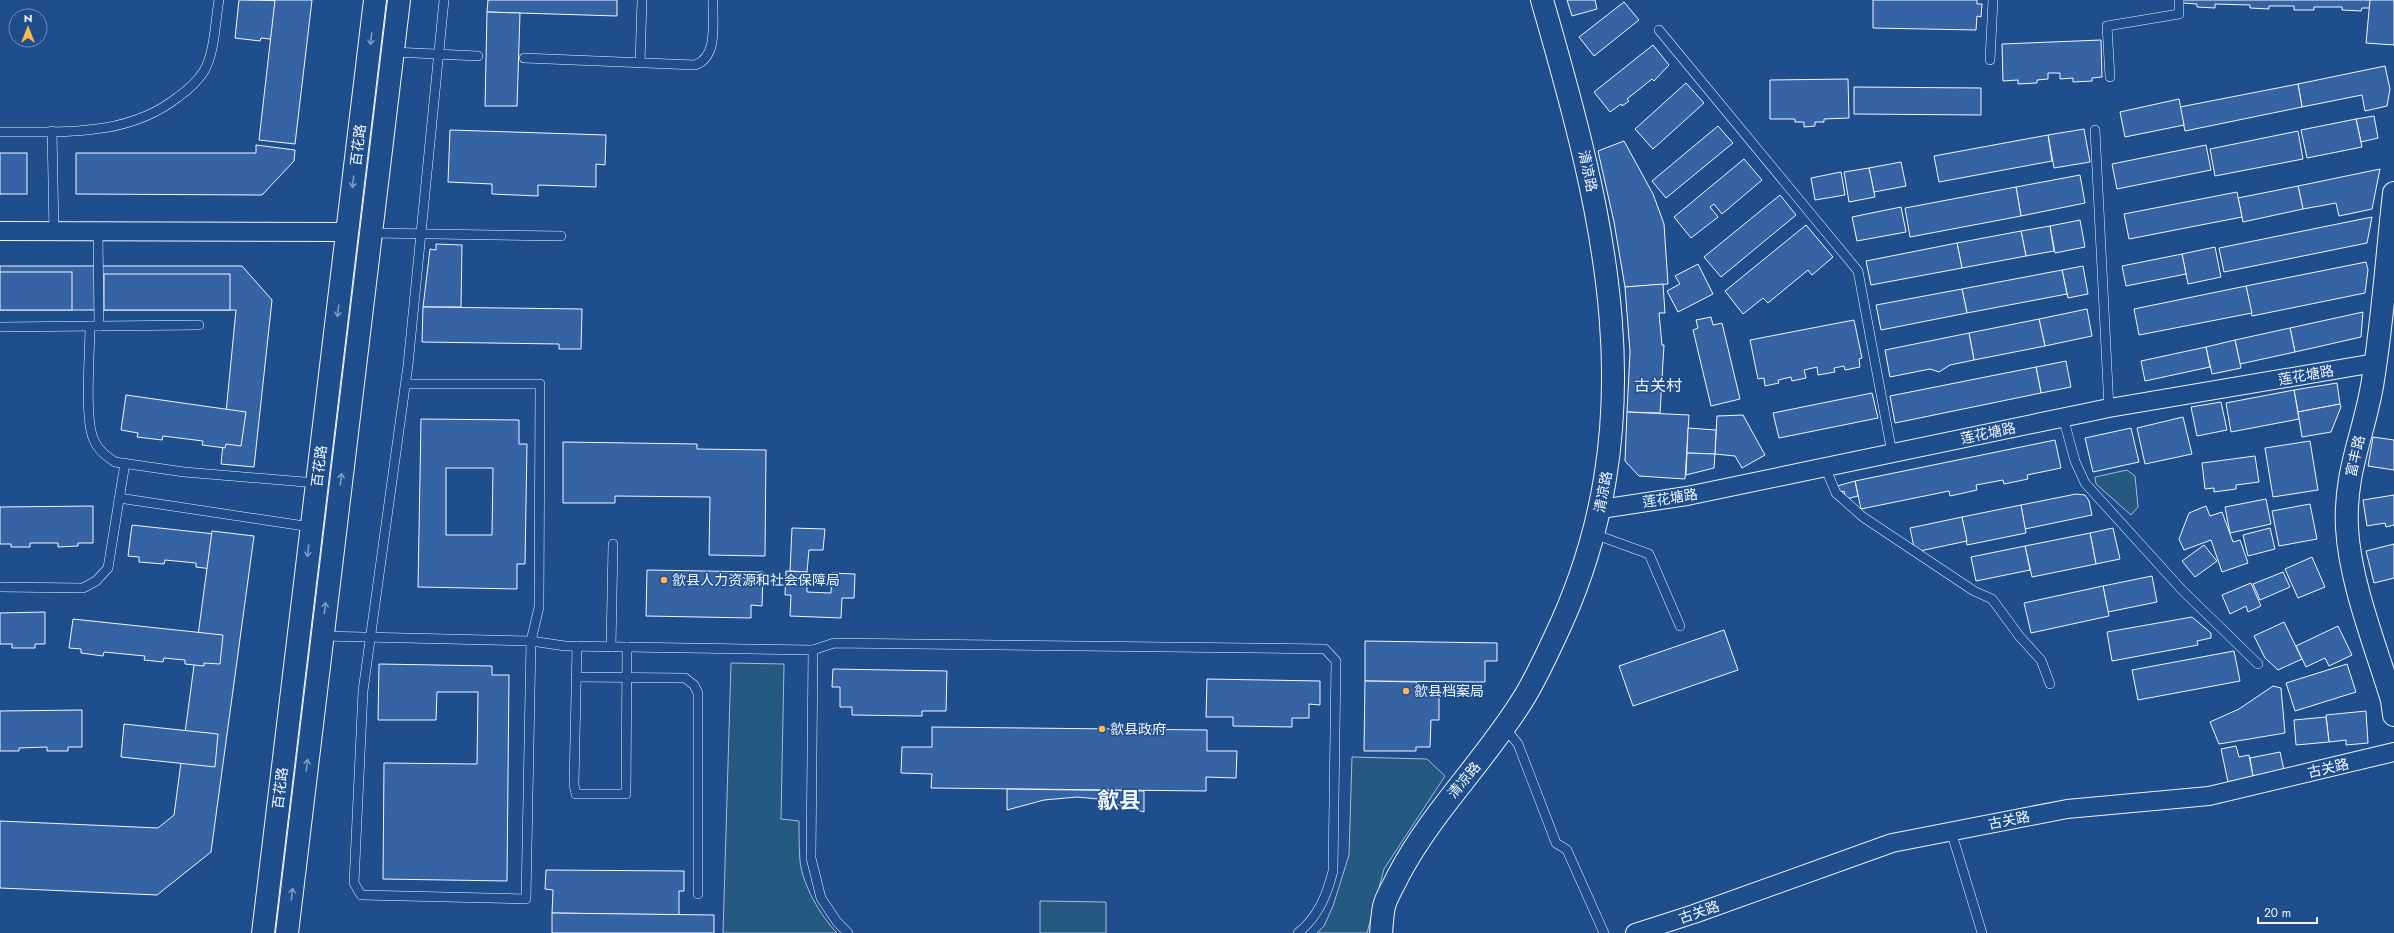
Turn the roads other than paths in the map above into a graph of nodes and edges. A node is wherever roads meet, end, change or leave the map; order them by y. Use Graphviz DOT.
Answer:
graph roads {
  1 [pos="219,0"];
  2 [pos="375,0"];
  3 [pos="399,0"];
  4 [pos="444,0"];
  5 [pos="642,0"];
  6 [pos="713,0"];
  7 [pos="1542,0"];
  8 [pos="1993,0"];
  9 [pos="2179,0"];
  10 [pos="1659,30"];
  11 [pos="393,52"];
  12 [pos="439,54"];
  13 [pos="478,56"];
  14 [pos="524,58"];
  15 [pos="1990,60"];
  16 [pos="640,63"];
  17 [pos="2110,77"];
  18 [pos="2095,130"];
  19 [pos="52,131"];
  20 [pos="0,132"];
  21 [pos="2394,193"];
  22 [pos="0,231"];
  23 [pos="54,231"];
  24 [pos="98,232"];
  25 [pos="347,232"];
  26 [pos="371,233"];
  27 [pos="421,234"];
  28 [pos="561,236"];
  29 [pos="199,325"];
  30 [pos="94,326"];
  31 [pos="0,327"];
  32 [pos="2375,363"];
  33 [pos="406,384"];
  34 [pos="2109,408"];
  35 [pos="2063,418"];
  36 [pos="1892,453"];
  37 [pos="125,463"];
  38 [pos="1825,467"];
  39 [pos="317,483"];
  40 [pos="120,498"];
  41 [pos="1601,509"];
  42 [pos="311,527"];
  43 [pos="1594,534"];
  44 [pos="612,544"];
  45 [pos="0,587"];
  46 [pos="1680,626"];
  47 [pos="322,636"];
  48 [pos="371,637"];
  49 [pos="531,641"];
  50 [pos="577,646"];
  51 [pos="611,647"];
  52 [pos="627,647"];
  53 [pos="813,650"];
  54 [pos="2258,664"];
  55 [pos="576,677"];
  56 [pos="627,678"];
  57 [pos="2050,684"];
  58 [pos="2394,715"];
  59 [pos="1505,728"];
  60 [pos="2394,752"];
  61 [pos="1951,831"];
  62 [pos="698,894"];
  63 [pos="263,933"];
  64 [pos="287,933"];
  65 [pos="848,933"];
  66 [pos="1298,933"];
  67 [pos="1381,933"];
  68 [pos="1604,933"];
  69 [pos="1635,933"];
  70 [pos="1982,933"];
  1 -- 19 [label="lane"];
  2 -- 25 [label="main road, 百花路, one-way"];
  3 -- 11 [label="main road, 百花路"];
  4 -- 12 [label="lane"];
  5 -- 16 [label="lane"];
  6 -- 16 [label="lane"];
  7 -- 41 [label="main road, 清凉路"];
  8 -- 15 [label="lane"];
  9 -- 17 [label="lane"];
  10 -- 36 [label="lane"];
  11 -- 12 [label="lane"];
  11 -- 26 [label="main road, 百花路"];
  12 -- 13 [label="lane"];
  12 -- 27 [label="lane"];
  14 -- 16 [label="lane"];
  18 -- 34 [label="lane"];
  19 -- 20 [label="lane"];
  19 -- 23 [label="lane"];
  21 -- 32 [label="main road, 富丰路"];
  22 -- 23 [label="street"];
  23 -- 24 [label="street"];
  24 -- 25 [label="street"];
  24 -- 30 [label="lane"];
  25 -- 39 [label="main road, 百花路, one-way"];
  26 -- 27 [label="lane"];
  47 -- 26 [label="main road, 百花路, one-way"];
  27 -- 28 [label="lane"];
  27 -- 33 [label="lane"];
  29 -- 30 [label="lane"];
  30 -- 31 [label="lane"];
  30 -- 37 [label="lane"];
  32 -- 34 [label="street, 莲花塘路"];
  32 -- 58 [label="main road, 富丰路"];
  33 -- 48 [label="lane"];
  33 -- 49 [label="lane"];
  34 -- 35 [label="street, 莲花塘路"];
  35 -- 36 [label="street, 莲花塘路"];
  35 -- 54 [label="lane"];
  36 -- 38 [label="street, 莲花塘路"];
  37 -- 39 [label="lane"];
  37 -- 40 [label="lane"];
  38 -- 41 [label="street, 莲花塘路"];
  38 -- 57 [label="lane"];
  39 -- 42 [label="main road, 百花路"];
  40 -- 42 [label="lane"];
  40 -- 45 [label="lane"];
  41 -- 43 [label="main road, 清凉路"];
  42 -- 63 [label="main road, 百花路, one-way"];
  43 -- 46 [label="lane"];
  43 -- 59 [label="main road, 清凉路"];
  44 -- 51 [label="lane"];
  47 -- 48 [label="lane"];
  64 -- 47 [label="main road, 百花路, one-way"];
  48 -- 49 [label="lane"];
  48 -- 49 [label="lane"];
  49 -- 50 [label="lane"];
  50 -- 51 [label="lane"];
  50 -- 55 [label="lane"];
  51 -- 52 [label="lane"];
  52 -- 53 [label="lane"];
  52 -- 56 [label="lane"];
  53 -- 65 [label="lane"];
  53 -- 66 [label="lane"];
  55 -- 56 [label="lane"];
  55 -- 56 [label="lane"];
  56 -- 62 [label="lane"];
  59 -- 67 [label="main road, 清凉路"];
  59 -- 68 [label="lane"];
  60 -- 61 [label="street, 古关路"];
  61 -- 69 [label="street, 古关路"];
  61 -- 70 [label="lane"];
}
